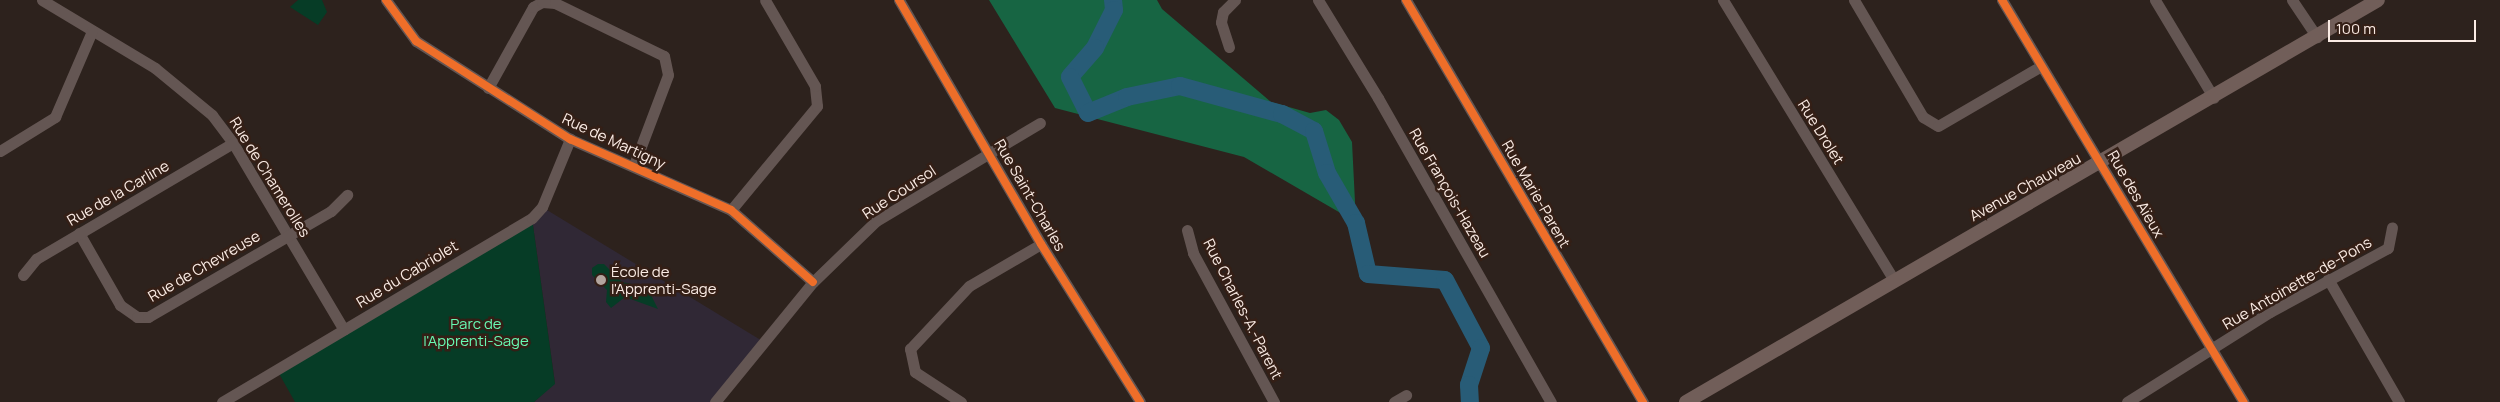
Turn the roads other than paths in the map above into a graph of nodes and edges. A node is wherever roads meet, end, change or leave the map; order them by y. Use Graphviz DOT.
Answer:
graph roads {
  1 [pos="42,0"];
  2 [pos="386,0"];
  3 [pos="764,0"];
  4 [pos="899,0"];
  5 [pos="1235,0"];
  6 [pos="1318,0"];
  7 [pos="1406,0"];
  8 [pos="1723,0"];
  9 [pos="1854,0"];
  10 [pos="2002,0"];
  11 [pos="2154,0"];
  12 [pos="2292,0"];
  13 [pos="2378,0"];
  14 [pos="92,31"];
  15 [pos="2317,37"];
  16 [pos="1228,47"];
  17 [pos="2041,66"];
  18 [pos="488,88"];
  19 [pos="2214,98"];
  20 [pos="1040,123"];
  21 [pos="570,139"];
  22 [pos="233,143"];
  23 [pos="0,151"];
  24 [pos="990,154"];
  25 [pos="2101,163"];
  26 [pos="634,165"];
  27 [pos="347,195"];
  28 [pos="731,210"];
  29 [pos="2392,227"];
  30 [pos="1188,230"];
  31 [pos="78,233"];
  32 [pos="289,234"];
  33 [pos="1041,244"];
  34 [pos="22,275"];
  35 [pos="1893,279"];
  36 [pos="2328,280"];
  37 [pos="813,282"];
  38 [pos="344,330"];
  39 [pos="2213,350"];
  40 [pos="1406,395"];
  41 [pos="222,402"];
  42 [pos="715,402"];
  43 [pos="962,402"];
  44 [pos="1139,402"];
  45 [pos="1274,402"];
  46 [pos="1394,402"];
  47 [pos="1552,402"];
  48 [pos="1643,402"];
  49 [pos="1686,402"];
  50 [pos="2127,402"];
  51 [pos="2244,402"];
  52 [pos="2399,402"];
  1 -- 14 [label="street, Rue de Chamerolles"];
  2 -- 18 [label="street, Rue de Martigny"];
  3 -- 28 [label="street"];
  4 -- 24 [label="street, Rue Saint-Charles"];
  5 -- 16 [label="street"];
  6 -- 47 [label="street, Rue François-Hazeau"];
  7 -- 48 [label="street, Rue Marie-Parent"];
  8 -- 35 [label="street, Rue Drolet"];
  9 -- 17 [label="street"];
  10 -- 17 [label="street, Rue des Aïeux"];
  11 -- 19 [label="street"];
  12 -- 15 [label="street"];
  13 -- 15 [label="main road, Avenue Chauveau"];
  14 -- 22 [label="street, Rue de Chamerolles"];
  14 -- 23 [label="street"];
  15 -- 19 [label="main road, Avenue Chauveau"];
  17 -- 25 [label="street, Rue des Aïeux"];
  18 -- 21 [label="street, Rue de Martigny"];
  18 -- 26 [label="street"];
  19 -- 25 [label="main road, Avenue Chauveau"];
  20 -- 24 [label="street, Rue Coursol"];
  21 -- 26 [label="street, Rue de Martigny"];
  21 -- 38 [label="street, Rue du Cabriolet"];
  22 -- 31 [label="street, Rue de la Carline"];
  22 -- 32 [label="street, Rue de Chamerolles"];
  24 -- 33 [label="street, Rue Saint-Charles"];
  24 -- 37 [label="street, Rue Coursol"];
  25 -- 35 [label="main road, Avenue Chauveau"];
  25 -- 39 [label="street, Rue des Aïeux"];
  26 -- 28 [label="street, Rue de Martigny"];
  27 -- 32 [label="street, Rue de Chevreuse"];
  28 -- 37 [label="street, Rue de Martigny"];
  29 -- 36 [label="street, Rue Antoinette-de-Pons"];
  30 -- 45 [label="street, Rue Charles-A.-Parent"];
  31 -- 32 [label="street, Rue de Chevreuse"];
  31 -- 34 [label="street, Rue de la Carline"];
  32 -- 38 [label="street, Rue de Chamerolles"];
  33 -- 43 [label="street"];
  33 -- 44 [label="street, Rue Saint-Charles"];
  35 -- 49 [label="main road, Avenue Chauveau"];
  36 -- 39 [label="street, Rue Antoinette-de-Pons"];
  36 -- 52 [label="street"];
  37 -- 42 [label="street, Rue Coursol"];
  38 -- 41 [label="street, Rue du Cabriolet"];
  39 -- 50 [label="street, Rue Antoinette-de-Pons"];
  39 -- 51 [label="street, Rue des Aïeux"];
  40 -- 46 [label="street"];
}
